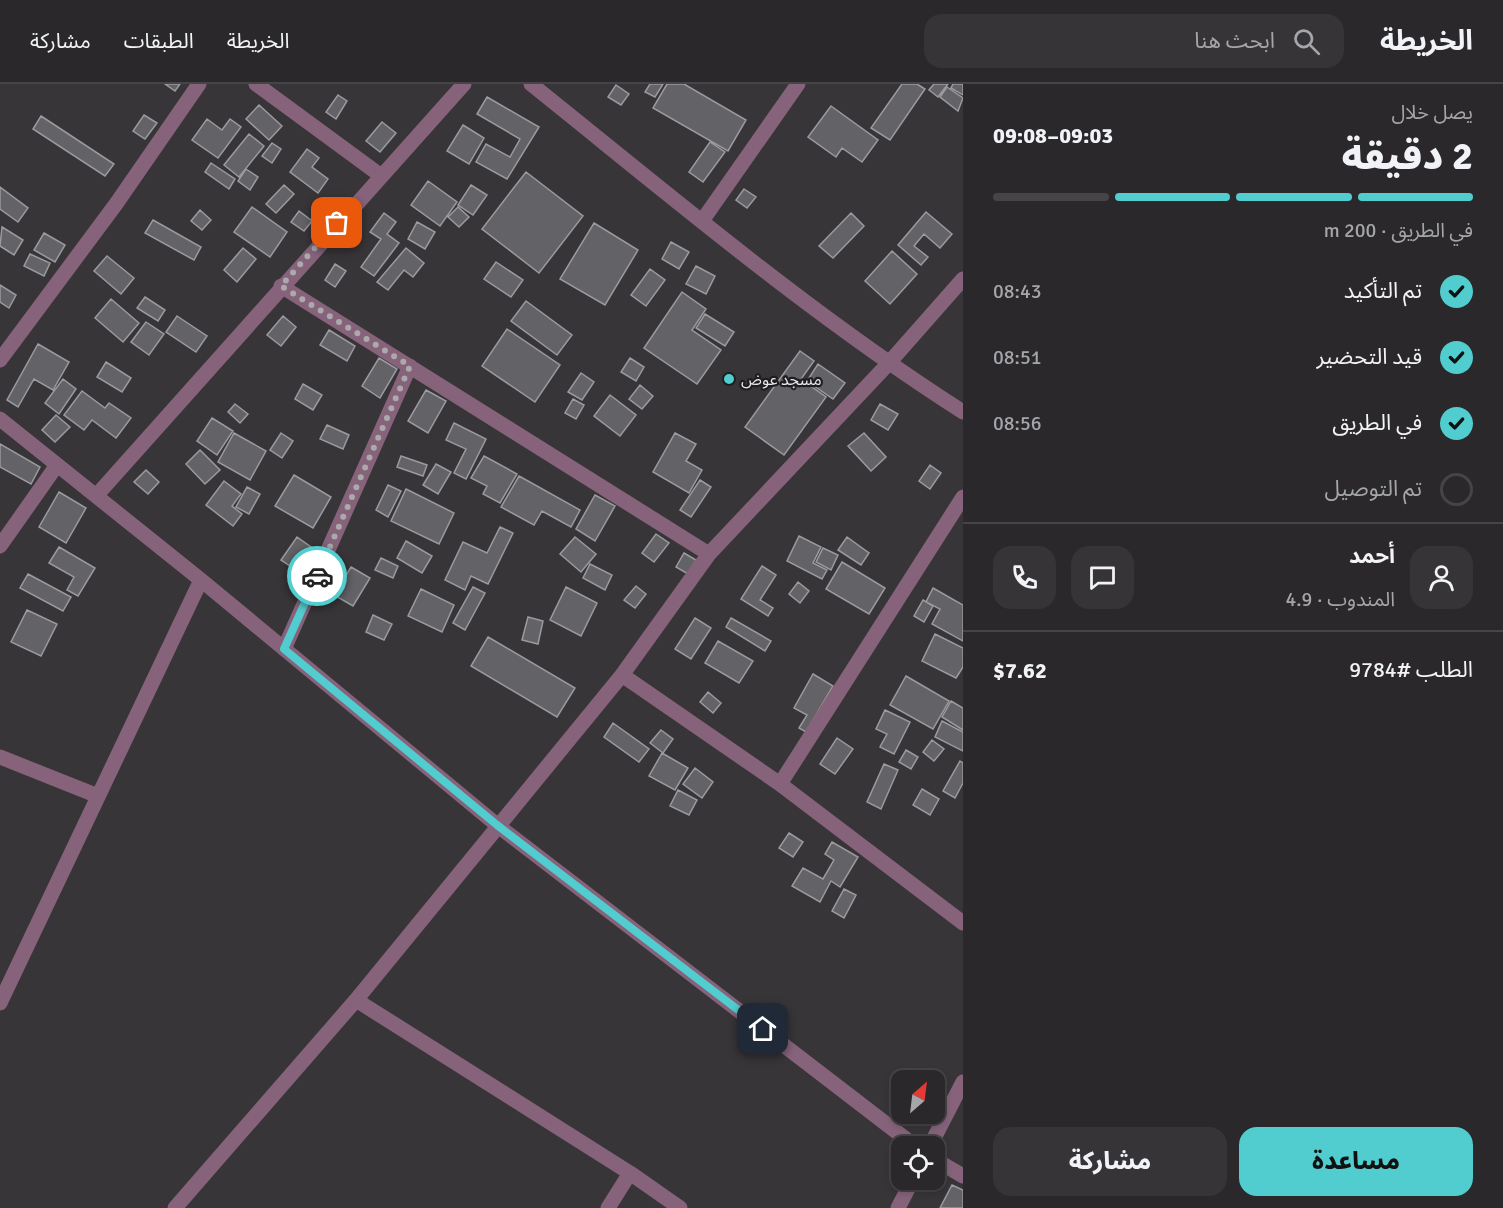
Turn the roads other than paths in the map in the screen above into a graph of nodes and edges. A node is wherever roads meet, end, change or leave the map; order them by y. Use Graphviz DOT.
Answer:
graph roads {
  1 [pos="199,84"];
  2 [pos="256,84"];
  3 [pos="464,84"];
  4 [pos="531,84"];
  5 [pos="798,84"];
  6 [pos="380,175"];
  7 [pos="702,221"];
  8 [pos="963,279"];
  9 [pos="281,286"];
  10 [pos="0,360"];
  11 [pos="888,364"];
  12 [pos="410,366"];
  13 [pos="963,412"];
  14 [pos="0,419"];
  15 [pos="57,465"];
  16 [pos="96,496"];
  17 [pos="963,497"];
  18 [pos="0,546"];
  19 [pos="709,554"];
  20 [pos="201,580"];
  21 [pos="284,649"];
  22 [pos="622,675"];
  23 [pos="0,757"];
  24 [pos="780,784"];
  25 [pos="98,796"];
  26 [pos="497,825"];
  27 [pos="963,922"];
  28 [pos="356,1000"];
  29 [pos="0,1003"];
  30 [pos="963,1082"];
  31 [pos="902,1136"];
  32 [pos="935,1136"];
  33 [pos="945,1165"];
  34 [pos="630,1173"];
  35 [pos="963,1176"];
  36 [pos="907,1190"];
  37 [pos="176,1208"];
  38 [pos="608,1208"];
  39 [pos="680,1208"];
  40 [pos="897,1208"];
  1 -- 10 [label="street"];
  2 -- 6 [label="street"];
  3 -- 6 [label="street"];
  4 -- 7 [label="street"];
  5 -- 7 [label="street"];
  6 -- 9 [label="street"];
  7 -- 11 [label="street"];
  8 -- 11 [label="street"];
  9 -- 12 [label="street"];
  9 -- 16 [label="street"];
  11 -- 13 [label="street"];
  11 -- 19 [label="street"];
  12 -- 19 [label="street"];
  12 -- 21 [label="street"];
  14 -- 15 [label="street"];
  15 -- 16 [label="street"];
  15 -- 18 [label="street"];
  16 -- 20 [label="street"];
  17 -- 24 [label="street"];
  19 -- 22 [label="street"];
  20 -- 21 [label="street"];
  20 -- 25 [label="street"];
  21 -- 26 [label="street"];
  22 -- 24 [label="street"];
  22 -- 26 [label="street"];
  23 -- 25 [label="street"];
  24 -- 27 [label="street"];
  25 -- 29 [label="street"];
  26 -- 28 [label="street"];
  26 -- 31 [label="street"];
  28 -- 34 [label="street"];
  28 -- 37 [label="street"];
  30 -- 32 [label="street"];
  33 -- 35 [label="street"];
  34 -- 38 [label="street"];
  34 -- 39 [label="street"];
  36 -- 40 [label="street"];
}
